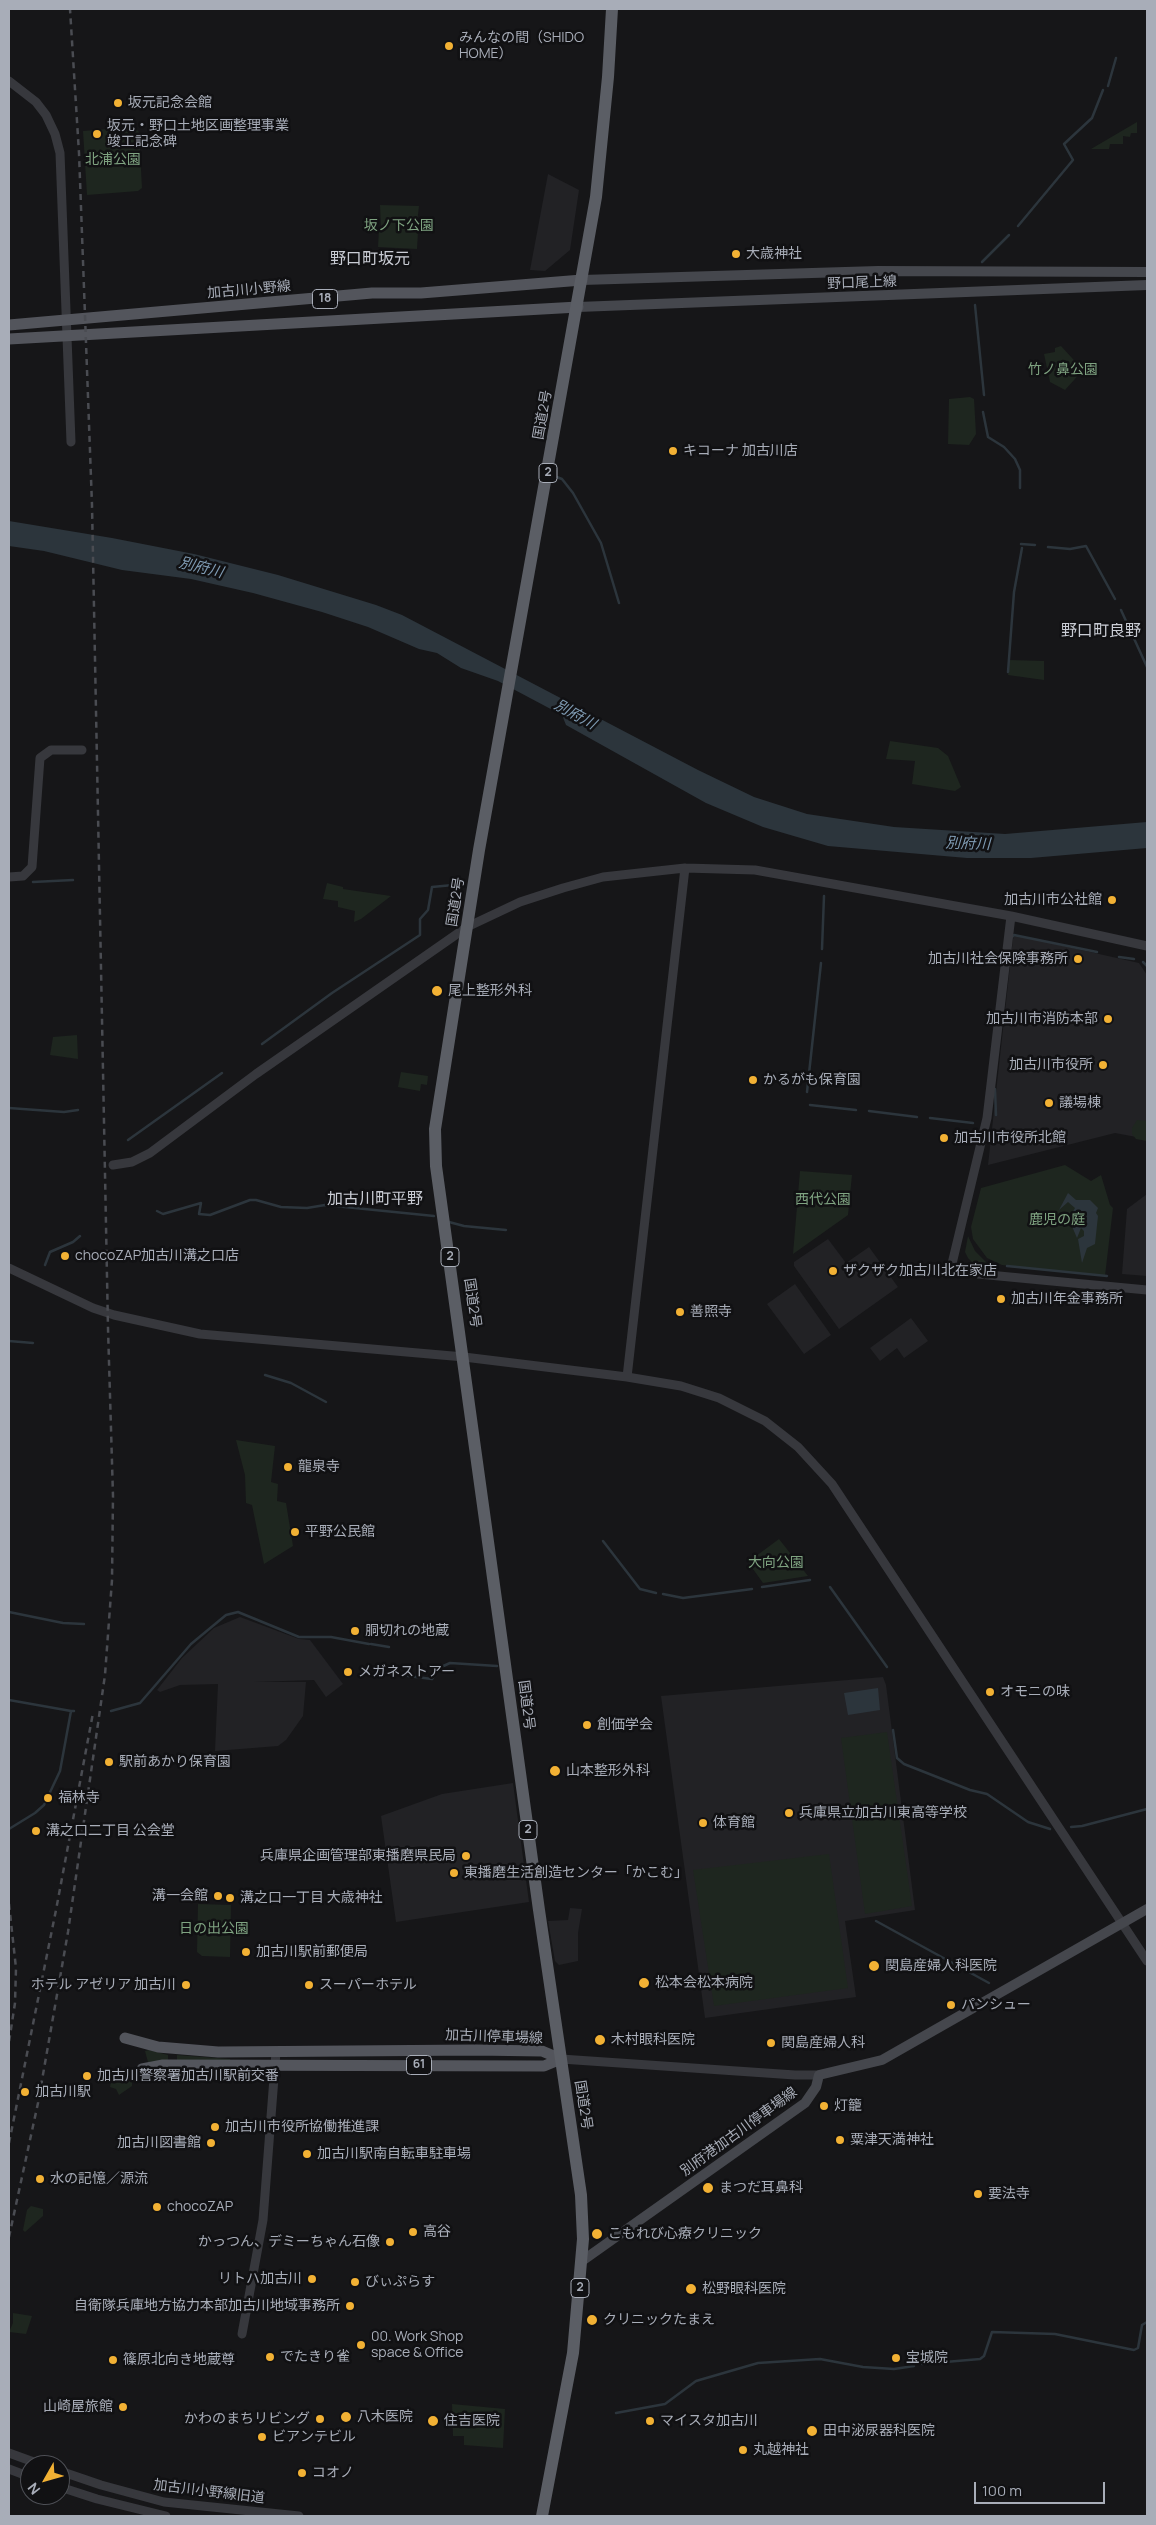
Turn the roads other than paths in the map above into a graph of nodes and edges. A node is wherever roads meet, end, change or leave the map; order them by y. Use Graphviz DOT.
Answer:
graph roads {
  1 [pos="612,9"];
  2 [pos="9,81"];
  3 [pos="1147,272"];
  4 [pos="582,280"];
  5 [pos="1147,285"];
  6 [pos="578,307"];
  7 [pos="67,320"];
  8 [pos="9,325"];
  9 [pos="68,338"];
  10 [pos="9,339"];
  11 [pos="71,442"];
  12 [pos="82,750"];
  13 [pos="685,868"];
  14 [pos="9,877"];
  15 [pos="1011,916"];
  16 [pos="466,927"];
  17 [pos="1147,946"];
  18 [pos="113,1165"];
  19 [pos="9,1268"];
  20 [pos="950,1272"];
  21 [pos="978,1274"];
  22 [pos="1147,1290"];
  23 [pos="464,1356"];
  24 [pos="627,1377"];
  25 [pos="1147,1909"];
  26 [pos="1122,1923"];
  27 [pos="1147,1961"];
  28 [pos="125,2038"];
  29 [pos="276,2052"];
  30 [pos="561,2059"];
  31 [pos="276,2066"];
  32 [pos="142,2069"];
  33 [pos="818,2074"];
  34 [pos="582,2261"];
  35 [pos="242,2334"];
  36 [pos="70,2474"];
  37 [pos="70,2490"];
  38 [pos="239,2513"];
  39 [pos="166,2516"];
  40 [pos="299,2516"];
  41 [pos="542,2516"];
  1 -- 4 [label="highway, 国道2号 / 2"];
  2 -- 7 [label="street"];
  3 -- 4 [label="main road, 野口尾上線"];
  4 -- 6 [label="highway, 国道2号 / 2"];
  4 -- 7 [label="main road, 加古川小野線 / 18"];
  5 -- 6 [label="main road, 野口尾上線"];
  6 -- 9 [label="main road, 18"];
  6 -- 16 [label="highway, 国道2号 / 2"];
  7 -- 8 [label="main road, 加古川小野線 / 18"];
  7 -- 9 [label="street"];
  9 -- 10 [label="main road, 18"];
  9 -- 11 [label="street"];
  12 -- 14 [label="street"];
  13 -- 15 [label="street"];
  13 -- 16 [label="street"];
  13 -- 24 [label="street"];
  15 -- 17 [label="street"];
  15 -- 20 [label="street"];
  16 -- 18 [label="street"];
  16 -- 23 [label="highway, 国道2号 / 2"];
  19 -- 23 [label="street"];
  21 -- 22 [label="street"];
  23 -- 24 [label="street"];
  23 -- 30 [label="highway, 国道2号 / 2"];
  24 -- 26 [label="street"];
  25 -- 26 [label="main road"];
  26 -- 27 [label="street"];
  26 -- 33 [label="main road"];
  28 -- 29 [label="main road, 加古川停車場線 / 61"];
  29 -- 30 [label="main road, 加古川停車場線 / 61"];
  29 -- 31 [label="street"];
  30 -- 31 [label="main road, 加古川停車場線 / 61"];
  30 -- 33 [label="street"];
  30 -- 34 [label="highway, 国道2号 / 2"];
  31 -- 32 [label="main road, 加古川停車場線 / 61"];
  31 -- 35 [label="street"];
  33 -- 34 [label="main road, 別府港加古川停車場線"];
  34 -- 41 [label="highway, 国道2号 / 2"];
  36 -- 38 [label="street, 加古川小野線旧道"];
  37 -- 39 [label="street, 加古川小野線旧道"];
  38 -- 40 [label="street, 加古川小野線旧道"];
}
